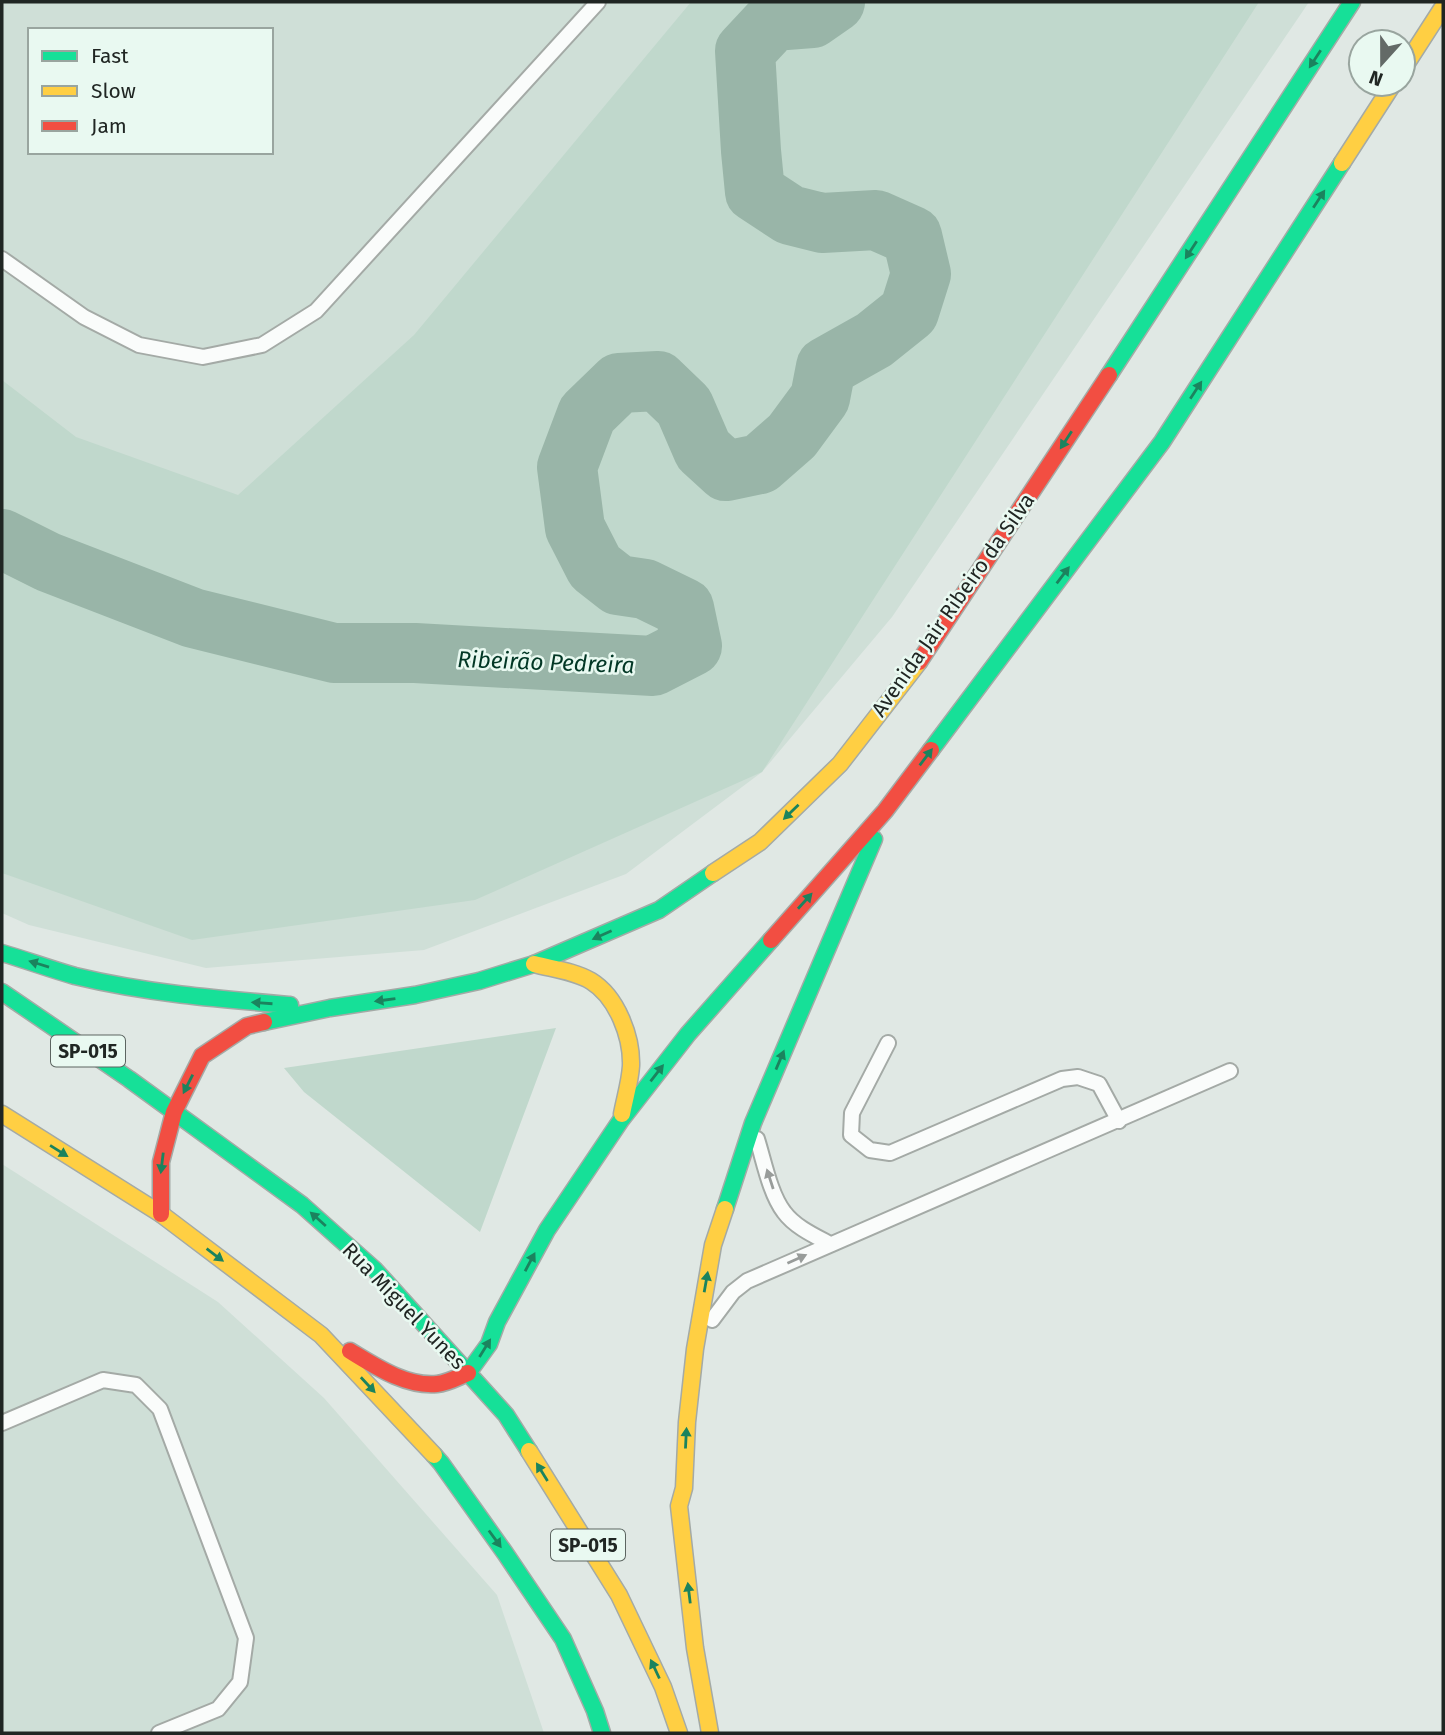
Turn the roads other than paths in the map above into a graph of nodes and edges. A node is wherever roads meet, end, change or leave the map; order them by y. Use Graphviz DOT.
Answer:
graph roads {
  1 [pos="598,2"];
  2 [pos="1352,2"];
  3 [pos="1443,6"];
  4 [pos="1417,47"];
  5 [pos="1384,98"];
  6 [pos="2,259"];
  7 [pos="885,811"];
  8 [pos="2,953"];
  9 [pos="534,964"];
  10 [pos="2,992"];
  11 [pos="330,1008"];
  12 [pos="888,1043"];
  13 [pos="1230,1071"];
  14 [pos="174,1112"];
  15 [pos="2,1114"];
  16 [pos="621,1120"];
  17 [pos="1119,1121"];
  18 [pos="753,1123"];
  19 [pos="161,1214"];
  20 [pos="831,1244"];
  21 [pos="321,1335"];
  22 [pos="695,1349"];
  23 [pos="468,1373"];
  24 [pos="2,1423"];
  25 [pos="159,1733"];
  26 [pos="602,1733"];
  27 [pos="679,1733"];
  28 [pos="710,1733"];
  1 -- 6 [label="lane"];
  2 -- 9 [label="main road, Avenida Jair Ribeiro da Silva, one-way"];
  3 -- 4 [label="main road"];
  7 -- 5 [label="main road, one-way"];
  16 -- 7 [label="main road, one-way"];
  18 -- 7 [label="main road, one-way"];
  11 -- 8 [label="main road, one-way"];
  9 -- 11 [label="main road, Avenida Jair Ribeiro da Silva, one-way"];
  9 -- 16 [label="main road"];
  10 -- 14 [label="main road, Rua Miguel Yunes / SP-015"];
  11 -- 14 [label="main road, Avenida Jair Ribeiro da Silva, one-way"];
  12 -- 17 [label="lane"];
  13 -- 17 [label="lane"];
  14 -- 19 [label="main road, Avenida Jair Ribeiro da Silva, one-way"];
  23 -- 14 [label="main road, Rua Miguel Yunes / SP-015, one-way"];
  15 -- 19 [label="main road, one-way"];
  23 -- 16 [label="main road, one-way"];
  17 -- 20 [label="lane"];
  20 -- 18 [label="lane, one-way"];
  22 -- 18 [label="main road, one-way"];
  19 -- 21 [label="main road, one-way"];
  22 -- 20 [label="lane, one-way"];
  21 -- 23 [label="main road"];
  21 -- 26 [label="main road, one-way"];
  28 -- 22 [label="main road, one-way"];
  27 -- 23 [label="main road, Rua Miguel Yunes / SP-015, one-way"];
  24 -- 25 [label="lane"];
}
